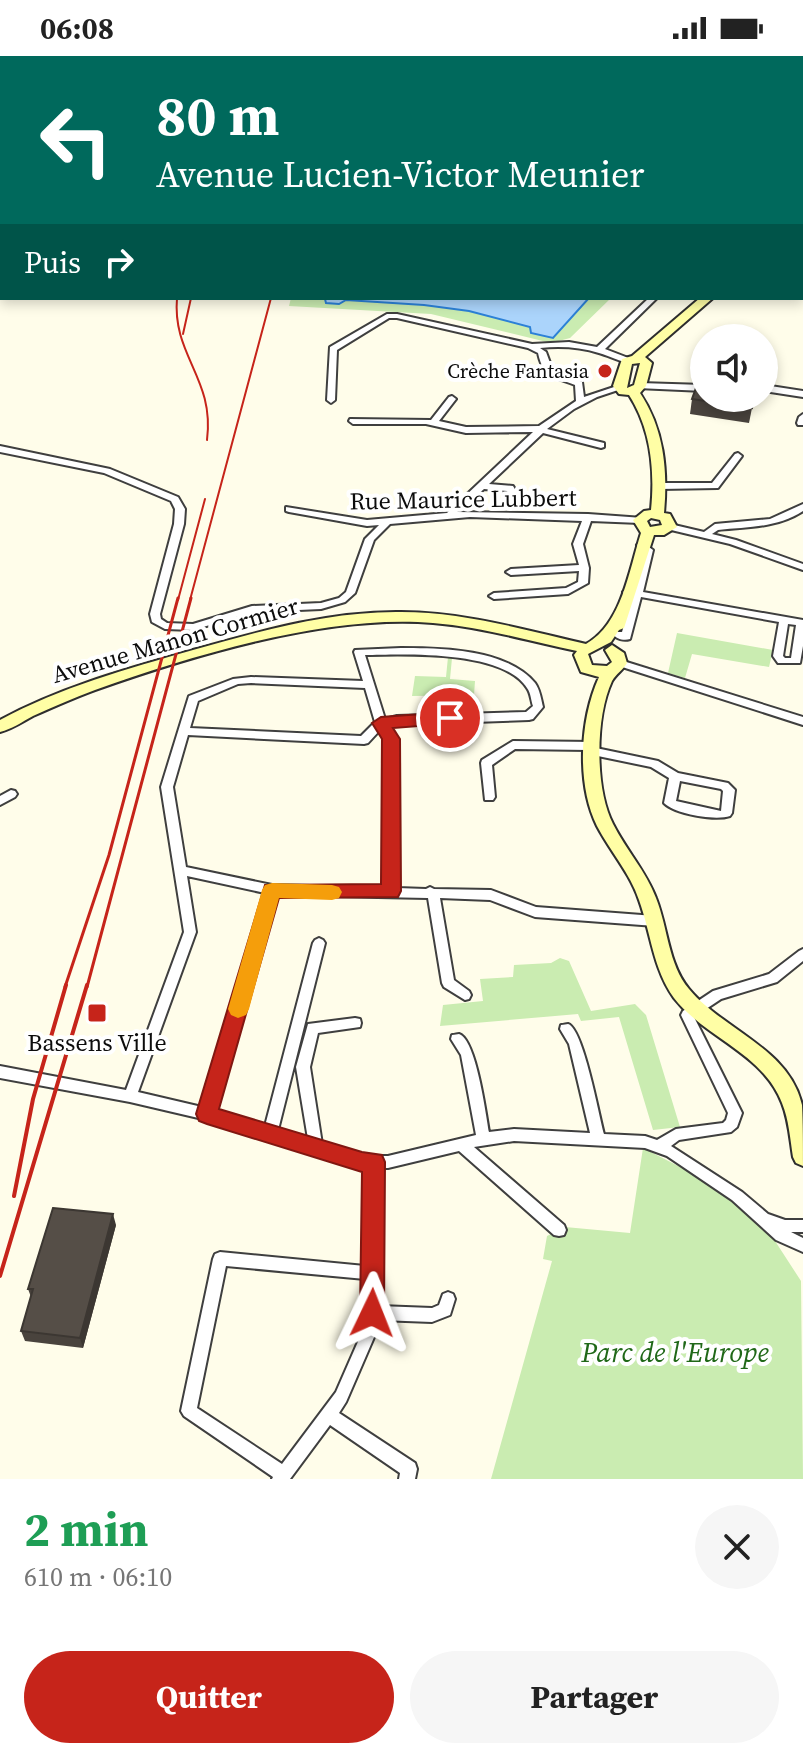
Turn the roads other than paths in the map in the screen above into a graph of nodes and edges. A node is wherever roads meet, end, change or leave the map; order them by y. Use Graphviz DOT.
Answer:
graph roads {
  1 [pos="651,300"];
  2 [pos="708,300"];
  3 [pos="531,346"];
  4 [pos="599,350"];
  5 [pos="636,360"];
  6 [pos="690,388"];
  7 [pos="631,389"];
  8 [pos="778,390"];
  9 [pos="803,394"];
  10 [pos="452,399"];
  11 [pos="331,400"];
  12 [pos="583,402"];
  13 [pos="353,421"];
  14 [pos="433,423"];
  15 [pos="539,429"];
  16 [pos="601,445"];
  17 [pos="0,449"];
  18 [pos="738,456"];
  19 [pos="660,486"];
  20 [pos="482,490"];
  21 [pos="514,496"];
  22 [pos="803,507"];
  23 [pos="289,509"];
  24 [pos="657,514"];
  25 [pos="452,515"];
  26 [pos="475,515"];
  27 [pos="588,517"];
  28 [pos="386,523"];
  29 [pos="644,525"];
  30 [pos="670,527"];
  31 [pos="707,534"];
  32 [pos="803,567"];
  33 [pos="584,568"];
  34 [pos="511,572"];
  35 [pos="633,593"];
  36 [pos="494,596"];
  37 [pos="620,614"];
  38 [pos="784,620"];
  39 [pos="618,650"];
  40 [pos="585,652"];
  41 [pos="592,671"];
  42 [pos="369,685"];
  43 [pos="599,704"];
  44 [pos="803,721"];
  45 [pos="381,723"];
  46 [pos="0,727"];
  47 [pos="183,731"];
  48 [pos="592,748"];
  49 [pos="675,776"];
  50 [pos="11,794"];
  51 [pos="489,797"];
  52 [pos="0,801"];
  53 [pos="182,871"];
  54 [pos="272,890"];
  55 [pos="391,891"];
  56 [pos="430,892"];
  57 [pos="655,921"];
  58 [pos="319,943"];
  59 [pos="803,954"];
  60 [pos="465,995"];
  61 [pos="696,1008"];
  62 [pos="355,1023"];
  63 [pos="566,1029"];
  64 [pos="457,1039"];
  65 [pos="0,1072"];
  66 [pos="130,1096"];
  67 [pos="797,1098"];
  68 [pos="207,1114"];
  69 [pos="270,1133"];
  70 [pos="484,1139"];
  71 [pos="598,1139"];
  72 [pos="461,1144"];
  73 [pos="660,1146"];
  74 [pos="316,1147"];
  75 [pos="803,1157"];
  76 [pos="374,1162"];
  77 [pos="764,1218"];
  78 [pos="803,1226"];
  79 [pos="559,1230"];
  80 [pos="803,1245"];
  81 [pos="373,1273"];
  82 [pos="448,1299"];
  83 [pos="372,1313"];
  84 [pos="328,1415"];
  85 [pos="282,1477"];
  86 [pos="407,1479"];
  1 -- 4 [label="street"];
  2 -- 5 [label="street"];
  3 -- 4 [label="street"];
  3 -- 11 [label="street"];
  3 -- 12 [label="street"];
  4 -- 5 [label="street"];
  5 -- 7 [label="street"];
  5 -- 7 [label="street"];
  6 -- 7 [label="street"];
  7 -- 12 [label="street"];
  7 -- 19 [label="street"];
  8 -- 9 [label="street"];
  10 -- 14 [label="street"];
  12 -- 15 [label="street"];
  13 -- 14 [label="street"];
  14 -- 15 [label="street"];
  15 -- 16 [label="street"];
  15 -- 20 [label="street"];
  17 -- 28 [label="street"];
  18 -- 19 [label="street"];
  19 -- 24 [label="street"];
  20 -- 21 [label="street"];
  20 -- 25 [label="street"];
  20 -- 26 [label="street"];
  22 -- 31 [label="street"];
  23 -- 28 [label="street, Rue Maurice Lubbert"];
  24 -- 29 [label="street"];
  24 -- 30 [label="street"];
  25 -- 26 [label="street, Rue Maurice Lubbert"];
  25 -- 28 [label="street, Rue Maurice Lubbert"];
  26 -- 27 [label="street, Rue Maurice Lubbert"];
  27 -- 29 [label="street, Rue Maurice Lubbert"];
  27 -- 33 [label="street"];
  29 -- 30 [label="street"];
  29 -- 35 [label="street"];
  30 -- 31 [label="street"];
  31 -- 32 [label="street"];
  33 -- 34 [label="street"];
  33 -- 36 [label="street"];
  35 -- 37 [label="street"];
  35 -- 38 [label="street"];
  35 -- 39 [label="street"];
  37 -- 39 [label="street"];
  37 -- 40 [label="street"];
  39 -- 40 [label="street, Avenue Manon Cormier"];
  39 -- 41 [label="street"];
  39 -- 43 [label="street"];
  39 -- 44 [label="street"];
  40 -- 41 [label="street"];
  40 -- 46 [label="street, Avenue Manon Cormier"];
  41 -- 43 [label="street"];
  42 -- 45 [label="street"];
  42 -- 45 [label="street"];
  42 -- 47 [label="street"];
  43 -- 48 [label="street"];
  45 -- 47 [label="street"];
  45 -- 55 [label="street"];
  47 -- 53 [label="street"];
  48 -- 49 [label="street"];
  48 -- 51 [label="street"];
  48 -- 57 [label="street"];
  49 -- 49 [label="street"];
  50 -- 52 [label="street"];
  53 -- 54 [label="street"];
  53 -- 66 [label="street"];
  54 -- 55 [label="street"];
  54 -- 68 [label="street"];
  55 -- 56 [label="street"];
  56 -- 57 [label="street"];
  56 -- 60 [label="street"];
  57 -- 61 [label="street"];
  58 -- 69 [label="street"];
  59 -- 61 [label="street"];
  61 -- 67 [label="street"];
  61 -- 73 [label="street"];
  62 -- 74 [label="street"];
  63 -- 71 [label="street"];
  64 -- 70 [label="street"];
  65 -- 66 [label="street"];
  66 -- 68 [label="street"];
  67 -- 75 [label="street"];
  68 -- 69 [label="street"];
  69 -- 74 [label="street"];
  70 -- 71 [label="street"];
  70 -- 72 [label="street"];
  71 -- 73 [label="street"];
  72 -- 76 [label="street"];
  72 -- 79 [label="street"];
  73 -- 77 [label="street"];
  74 -- 76 [label="street"];
  76 -- 81 [label="street"];
  77 -- 78 [label="street"];
  77 -- 80 [label="street"];
  81 -- 83 [label="street"];
  81 -- 85 [label="street"];
  82 -- 83 [label="street"];
  83 -- 84 [label="street"];
  84 -- 85 [label="street"];
  84 -- 86 [label="street"];
}
